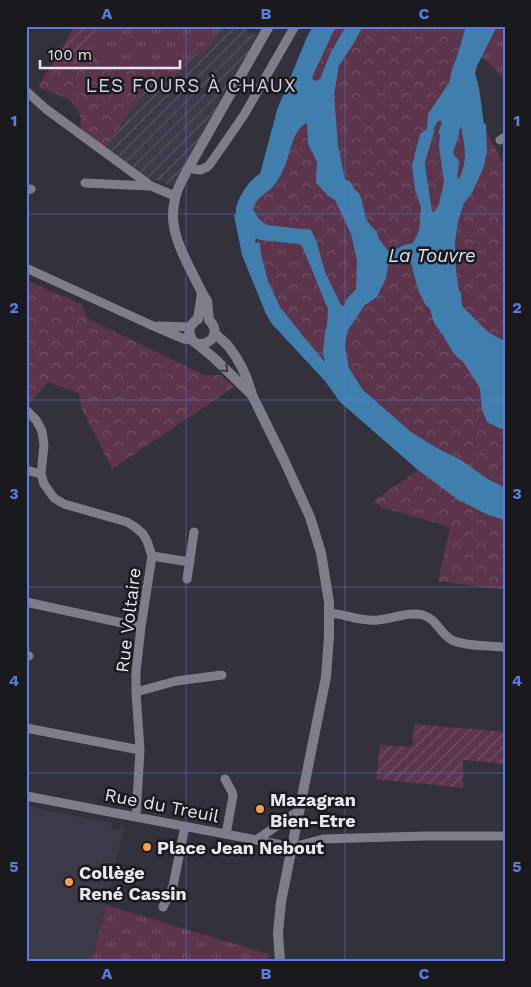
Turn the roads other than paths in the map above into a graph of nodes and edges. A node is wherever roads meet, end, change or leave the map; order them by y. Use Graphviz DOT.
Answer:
graph roads {
  1 [pos="269,26"];
  2 [pos="295,26"];
  3 [pos="26,91"];
  4 [pos="189,167"];
  5 [pos="85,183"];
  6 [pos="151,186"];
  7 [pos="175,196"];
  8 [pos="26,268"];
  9 [pos="202,293"];
  10 [pos="198,319"];
  11 [pos="210,320"];
  12 [pos="151,325"];
  13 [pos="190,327"];
  14 [pos="215,333"];
  15 [pos="194,342"];
  16 [pos="252,396"];
  17 [pos="26,410"];
  18 [pos="26,470"];
  19 [pos="41,474"];
  20 [pos="194,532"];
  21 [pos="152,556"];
  22 [pos="190,562"];
  23 [pos="187,579"];
  24 [pos="26,602"];
  25 [pos="329,613"];
  26 [pos="141,627"];
  27 [pos="505,647"];
  28 [pos="222,675"];
  29 [pos="136,692"];
  30 [pos="26,728"];
  31 [pos="140,750"];
  32 [pos="225,779"];
  33 [pos="26,796"];
  34 [pos="300,810"];
  35 [pos="136,817"];
  36 [pos="185,826"];
  37 [pos="226,834"];
  38 [pos="505,836"];
  39 [pos="256,840"];
  40 [pos="292,847"];
  41 [pos="163,906"];
  42 [pos="280,961"];
  1 -- 4 [label="street"];
  2 -- 4 [label="street"];
  3 -- 6 [label="street"];
  4 -- 7 [label="street"];
  5 -- 6 [label="street"];
  6 -- 7 [label="street"];
  7 -- 9 [label="street"];
  8 -- 12 [label="street"];
  9 -- 10 [label="street"];
  9 -- 11 [label="street"];
  10 -- 11 [label="street"];
  10 -- 13 [label="street"];
  11 -- 14 [label="street"];
  12 -- 13 [label="street"];
  12 -- 15 [label="street"];
  13 -- 15 [label="street"];
  14 -- 15 [label="street"];
  14 -- 16 [label="street"];
  15 -- 16 [label="street, one-way"];
  16 -- 25 [label="street"];
  17 -- 19 [label="street"];
  18 -- 19 [label="street"];
  19 -- 21 [label="street, Rue Voltaire"];
  20 -- 22 [label="street"];
  21 -- 22 [label="street"];
  21 -- 26 [label="street, Rue Voltaire"];
  22 -- 23 [label="street"];
  24 -- 26 [label="street"];
  25 -- 27 [label="street"];
  25 -- 34 [label="street"];
  26 -- 29 [label="street, Rue Voltaire"];
  28 -- 29 [label="street"];
  29 -- 31 [label="street, Rue Voltaire"];
  30 -- 31 [label="street"];
  31 -- 35 [label="street, Rue Voltaire"];
  32 -- 37 [label="street"];
  33 -- 35 [label="street, Rue du Treuil"];
  34 -- 39 [label="street"];
  34 -- 40 [label="street"];
  35 -- 36 [label="street, Rue du Treuil"];
  36 -- 37 [label="street, Rue du Treuil"];
  36 -- 41 [label="street"];
  37 -- 39 [label="street, Rue du Treuil"];
  38 -- 40 [label="street"];
  39 -- 40 [label="street, Rue du Treuil"];
  40 -- 42 [label="street"];
}
